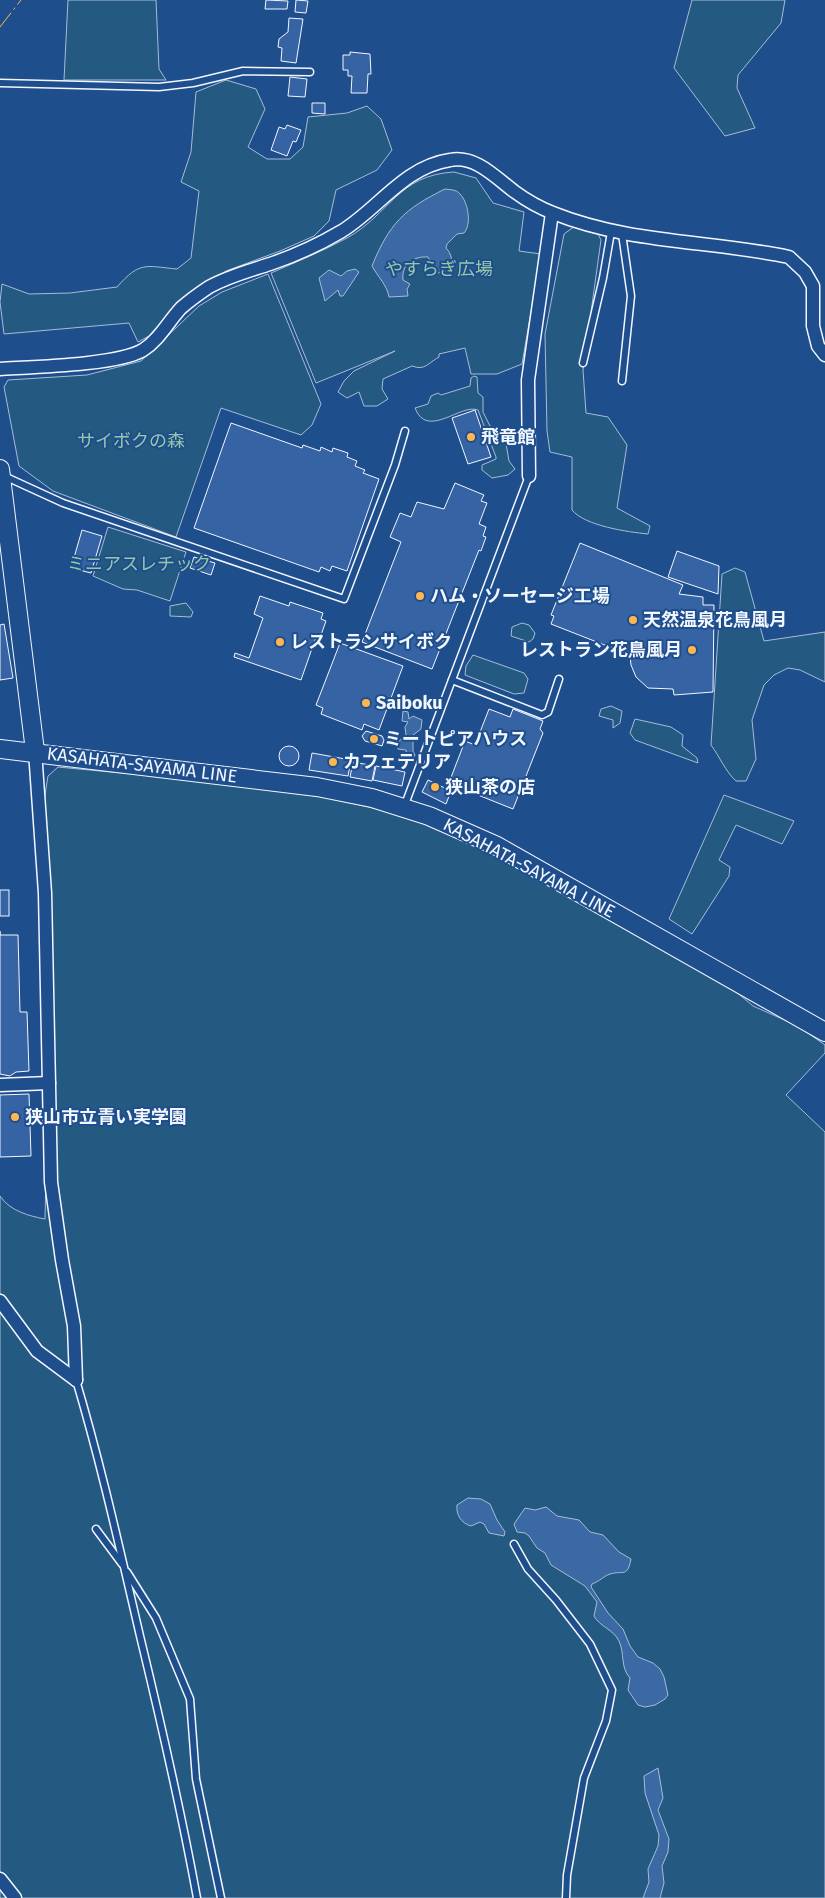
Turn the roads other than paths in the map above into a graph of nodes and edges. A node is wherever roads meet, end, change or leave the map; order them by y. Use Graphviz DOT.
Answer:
graph roads {
  1 [pos="310,72"];
  2 [pos="0,83"];
  3 [pos="552,212"];
  4 [pos="616,233"];
  5 [pos="825,355"];
  6 [pos="582,363"];
  7 [pos="0,369"];
  8 [pos="622,381"];
  9 [pos="404,431"];
  10 [pos="0,469"];
  11 [pos="0,474"];
  12 [pos="529,476"];
  13 [pos="559,679"];
  14 [pos="452,680"];
  15 [pos="0,749"];
  16 [pos="35,751"];
  17 [pos="404,808"];
  18 [pos="825,1032"];
  19 [pos="49,1083"];
  20 [pos="0,1085"];
  21 [pos="0,1301"];
  22 [pos="76,1380"];
  23 [pos="96,1529"];
  24 [pos="514,1544"];
  25 [pos="124,1567"];
  26 [pos="0,1879"];
  27 [pos="15,1898"];
  28 [pos="197,1898"];
  29 [pos="221,1898"];
  30 [pos="566,1898"];
  1 -- 2 [label="lane"];
  3 -- 4 [label="street"];
  3 -- 7 [label="street"];
  3 -- 12 [label="street"];
  4 -- 5 [label="street"];
  4 -- 6 [label="lane"];
  4 -- 8 [label="lane"];
  9 -- 11 [label="lane"];
  10 -- 11 [label="main road"];
  11 -- 16 [label="main road"];
  12 -- 14 [label="lane"];
  13 -- 14 [label="lane"];
  14 -- 17 [label="lane"];
  15 -- 16 [label="main road, KASAHATA-SAYAMA LINE"];
  16 -- 17 [label="main road, KASAHATA-SAYAMA LINE"];
  16 -- 19 [label="street"];
  17 -- 18 [label="main road, KASAHATA-SAYAMA LINE"];
  19 -- 20 [label="street"];
  19 -- 22 [label="street"];
  21 -- 22 [label="street"];
  22 -- 25 [label="lane"];
  23 -- 25 [label="lane"];
  24 -- 30 [label="lane"];
  25 -- 28 [label="lane"];
  25 -- 29 [label="lane"];
  26 -- 27 [label="street"];
}
